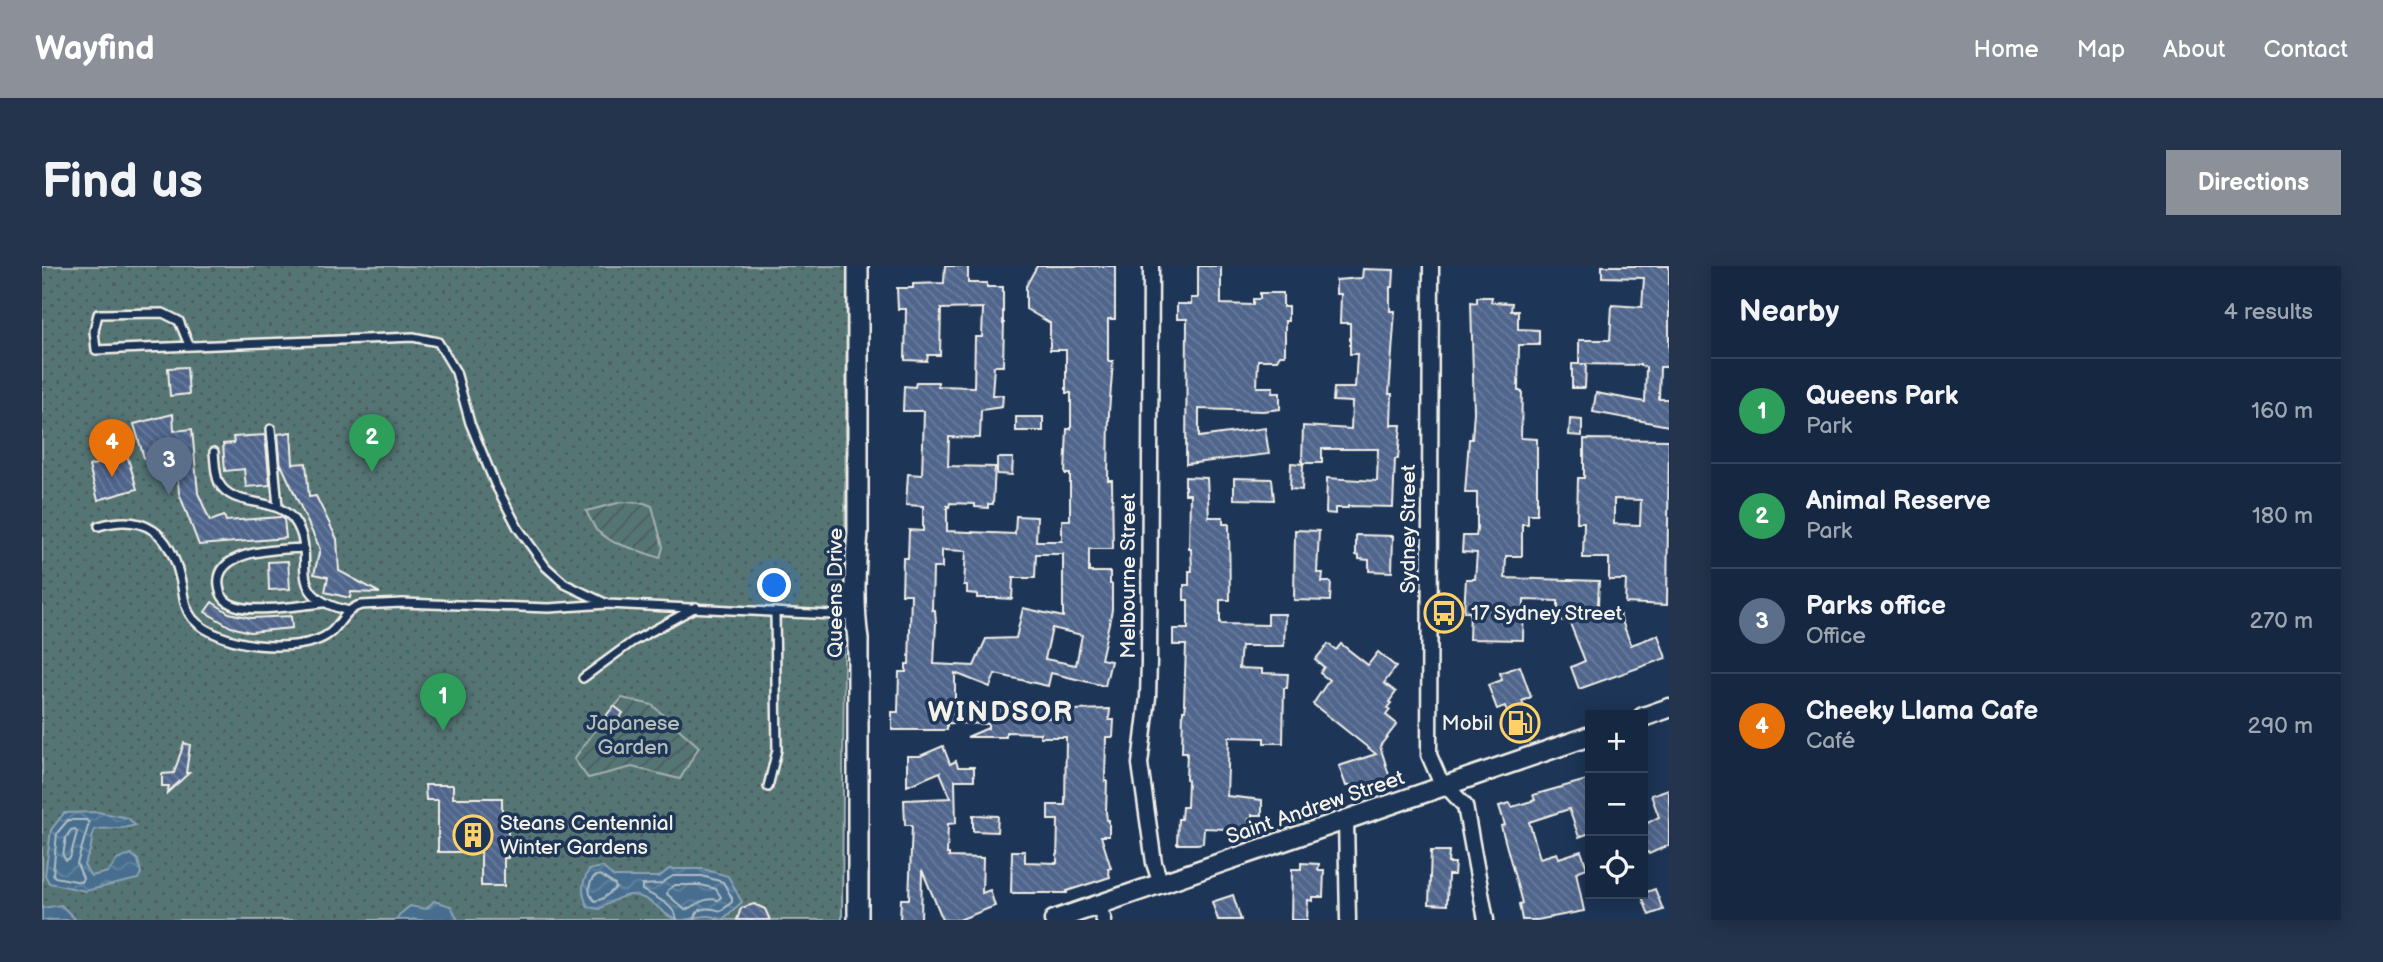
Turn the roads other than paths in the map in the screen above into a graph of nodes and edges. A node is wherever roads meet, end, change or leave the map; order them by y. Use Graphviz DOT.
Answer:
graph roads {
  1 [pos="858,266"];
  2 [pos="1151,266"];
  3 [pos="1431,266"];
  4 [pos="189,345"];
  5 [pos="271,429"];
  6 [pos="214,452"];
  7 [pos="278,507"];
  8 [pos="99,526"];
  9 [pos="303,548"];
  10 [pos="324,603"];
  11 [pos="607,604"];
  12 [pos="697,607"];
  13 [pos="349,611"];
  14 [pos="775,612"];
  15 [pos="855,616"];
  16 [pos="583,678"];
  17 [pos="1669,708"];
  18 [pos="1648,716"];
  19 [pos="1585,738"];
  20 [pos="768,787"];
  21 [pos="1447,787"];
  22 [pos="1346,820"];
  23 [pos="1161,884"];
  24 [pos="1101,912"];
  25 [pos="858,920"];
  26 [pos="1054,920"];
  27 [pos="1348,920"];
  28 [pos="1486,920"];
  1 -- 15 [label="main road, Queens Drive"];
  2 -- 23 [label="street, Melbourne Street"];
  3 -- 21 [label="street, Sydney Street"];
  4 -- 4 [label="lane"];
  4 -- 11 [label="lane"];
  5 -- 7 [label="lane"];
  6 -- 7 [label="lane"];
  7 -- 9 [label="lane"];
  8 -- 13 [label="lane"];
  9 -- 10 [label="lane"];
  9 -- 10 [label="lane"];
  10 -- 13 [label="lane"];
  11 -- 12 [label="lane"];
  11 -- 13 [label="lane"];
  12 -- 14 [label="lane"];
  12 -- 16 [label="lane"];
  14 -- 15 [label="lane"];
  14 -- 20 [label="lane"];
  15 -- 25 [label="main road, Queens Drive"];
  17 -- 18 [label="street"];
  19 -- 21 [label="street, Saint Andrew Street"];
  21 -- 22 [label="street, Saint Andrew Street"];
  21 -- 28 [label="street, Sydney Street"];
  22 -- 23 [label="street, Saint Andrew Street"];
  22 -- 27 [label="street"];
  23 -- 24 [label="street, Saint Andrew Street"];
  24 -- 26 [label="street, Saint Andrew Street"];
}
